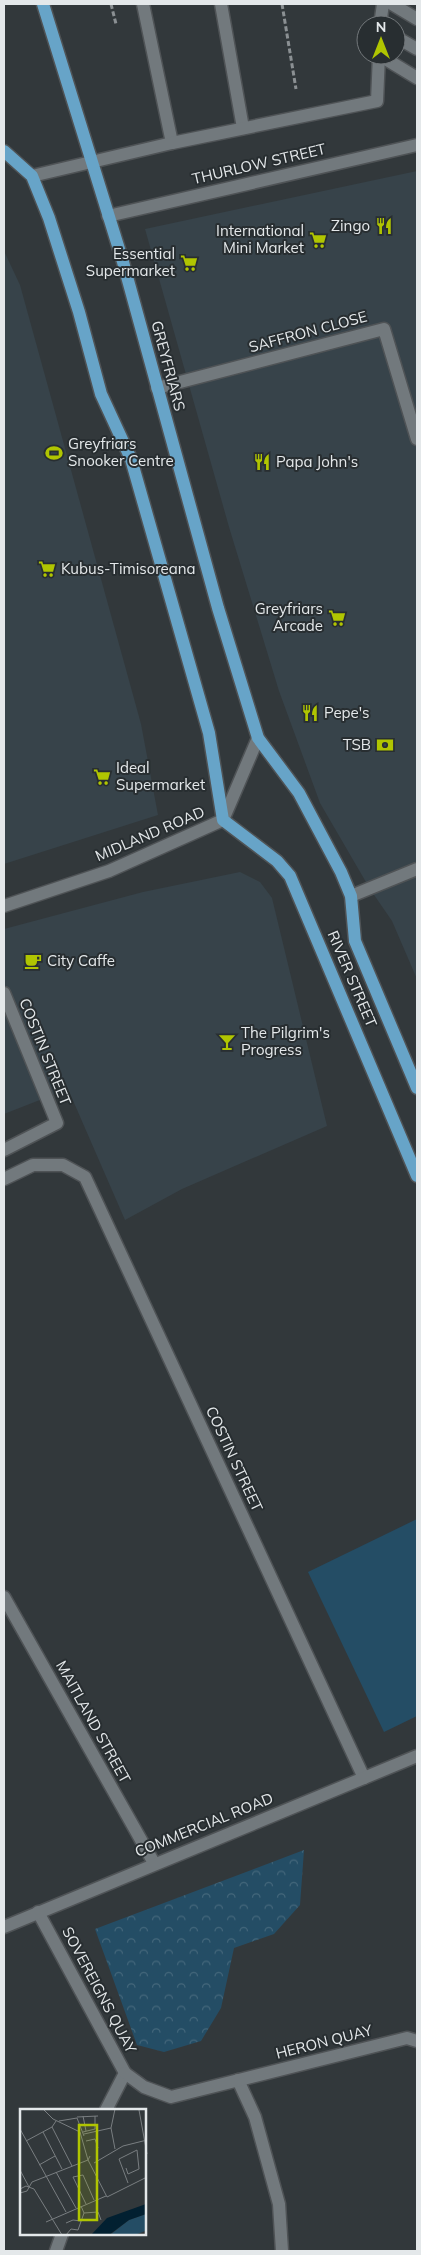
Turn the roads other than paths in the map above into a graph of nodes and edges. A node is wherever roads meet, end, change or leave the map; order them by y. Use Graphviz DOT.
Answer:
graph roads {
  1 [pos="43,4"];
  2 [pos="143,4"];
  3 [pos="221,4"];
  4 [pos="392,4"];
  5 [pos="417,19"];
  6 [pos="406,43"];
  7 [pos="417,49"];
  8 [pos="379,65"];
  9 [pos="396,65"];
  10 [pos="417,78"];
  11 [pos="243,128"];
  12 [pos="172,142"];
  13 [pos="417,145"];
  14 [pos="4,152"];
  15 [pos="90,161"];
  16 [pos="32,176"];
  17 [pos="108,216"];
  18 [pos="158,388"];
  19 [pos="417,439"];
  20 [pos="258,738"];
  21 [pos="223,820"];
  22 [pos="417,869"];
  23 [pos="351,896"];
  24 [pos="4,906"];
  25 [pos="4,993"];
  26 [pos="417,1088"];
  27 [pos="4,1150"];
  28 [pos="417,1176"];
  29 [pos="4,1179"];
  30 [pos="4,1597"];
  31 [pos="417,1756"];
  32 [pos="364,1778"];
  33 [pos="154,1863"];
  34 [pos="38,1912"];
  35 [pos="4,1926"];
  36 [pos="417,2041"];
  37 [pos="125,2073"];
  38 [pos="238,2080"];
  39 [pos="107,2109"];
  40 [pos="62,2235"];
  41 [pos="56,2251"];
  42 [pos="282,2251"];
  1 -- 15 [label="main road, GREYFRIARS"];
  2 -- 12 [label="street"];
  3 -- 11 [label="street"];
  4 -- 5 [label="street"];
  6 -- 7 [label="street"];
  8 -- 11 [label="street"];
  9 -- 10 [label="street"];
  11 -- 12 [label="street"];
  12 -- 15 [label="street"];
  13 -- 17 [label="street, THURLOW STREET"];
  14 -- 16 [label="main road"];
  15 -- 16 [label="street"];
  15 -- 17 [label="main road, GREYFRIARS"];
  16 -- 21 [label="main road"];
  17 -- 18 [label="main road, GREYFRIARS"];
  18 -- 19 [label="street, SAFFRON CLOSE"];
  18 -- 20 [label="main road, GREYFRIARS"];
  20 -- 21 [label="street, MIDLAND ROAD"];
  20 -- 23 [label="main road, RIVER STREET"];
  21 -- 24 [label="street, MIDLAND ROAD"];
  21 -- 28 [label="main road, RIVER STREET"];
  22 -- 23 [label="street"];
  23 -- 26 [label="main road, RIVER STREET"];
  25 -- 27 [label="street, COSTIN STREET"];
  29 -- 32 [label="street, COSTIN STREET"];
  30 -- 33 [label="street, MAITLAND STREET"];
  31 -- 32 [label="street, COMMERCIAL ROAD"];
  32 -- 33 [label="street, COMMERCIAL ROAD"];
  33 -- 34 [label="street, COMMERCIAL ROAD"];
  34 -- 35 [label="street, COMMERCIAL ROAD"];
  34 -- 37 [label="street, SOVEREIGNS QUAY"];
  36 -- 38 [label="street, HERON QUAY"];
  37 -- 38 [label="street, HERON QUAY"];
  37 -- 39 [label="street, SOVEREIGNS QUAY"];
  38 -- 42 [label="street"];
  40 -- 41 [label="street"];
}
